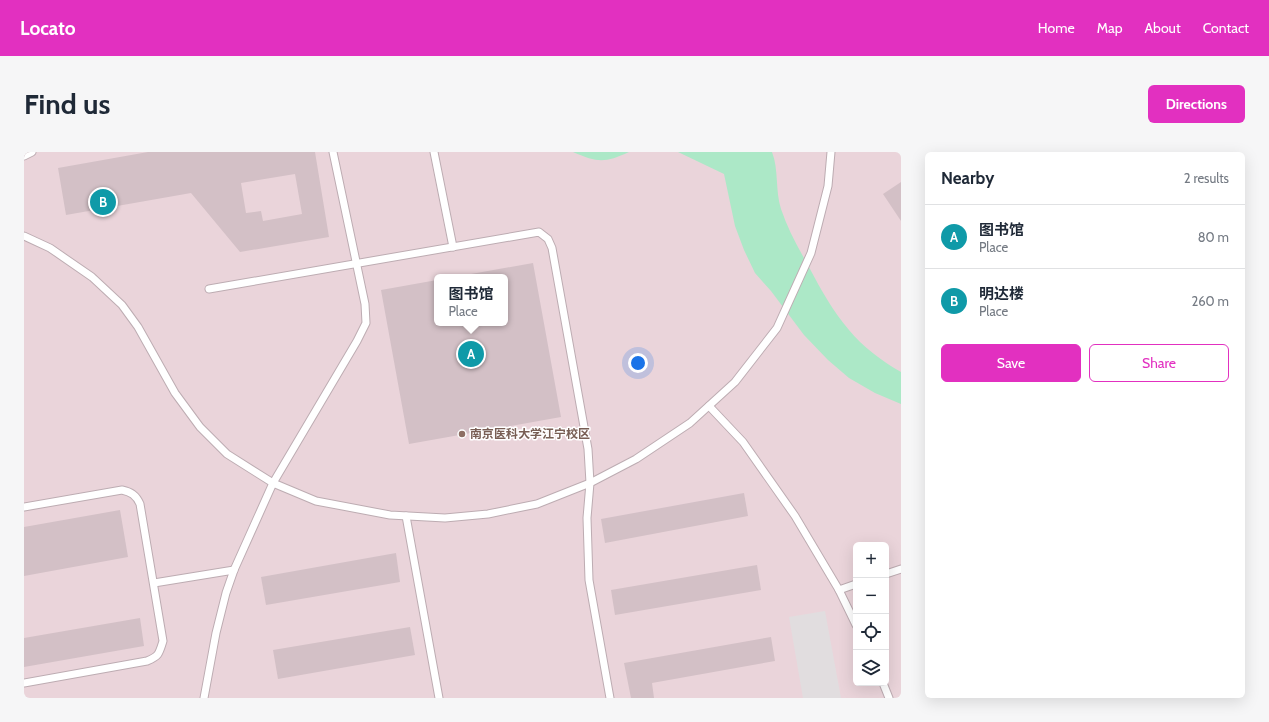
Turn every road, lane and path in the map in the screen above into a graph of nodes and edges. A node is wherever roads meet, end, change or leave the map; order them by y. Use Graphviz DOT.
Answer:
graph roads {
  1 [pos="32,152"];
  2 [pos="333,152"];
  3 [pos="434,152"];
  4 [pos="831,152"];
  5 [pos="24,156"];
  6 [pos="24,236"];
  7 [pos="453,247"];
  8 [pos="356,264"];
  9 [pos="209,289"];
  10 [pos="709,406"];
  11 [pos="273,483"];
  12 [pos="590,483"];
  13 [pos="24,507"];
  14 [pos="406,516"];
  15 [pos="901,569"];
  16 [pos="234,570"];
  17 [pos="889,573"];
  18 [pos="154,583"];
  19 [pos="853,585"];
  20 [pos="839,590"];
  21 [pos="853,619"];
  22 [pos="24,683"];
  23 [pos="884,686"];
  24 [pos="204,698"];
  25 [pos="439,698"];
  26 [pos="610,698"];
  27 [pos="889,698"];
  1 -- 5 [label="lane"];
  2 -- 8 [label="lane"];
  3 -- 7 [label="lane"];
  4 -- 10 [label="lane"];
  6 -- 11 [label="lane"];
  7 -- 8 [label="lane"];
  7 -- 12 [label="lane"];
  8 -- 9 [label="lane"];
  8 -- 11 [label="lane"];
  10 -- 12 [label="lane"];
  10 -- 20 [label="lane"];
  11 -- 14 [label="lane"];
  11 -- 16 [label="lane"];
  12 -- 14 [label="lane"];
  12 -- 26 [label="lane"];
  13 -- 18 [label="lane"];
  14 -- 25 [label="lane"];
  15 -- 17 [label="lane"];
  16 -- 18 [label="lane"];
  16 -- 24 [label="lane"];
  18 -- 22 [label="lane"];
  19 -- 20 [label="lane"];
  20 -- 21 [label="lane"];
  23 -- 27 [label="lane"];
}
